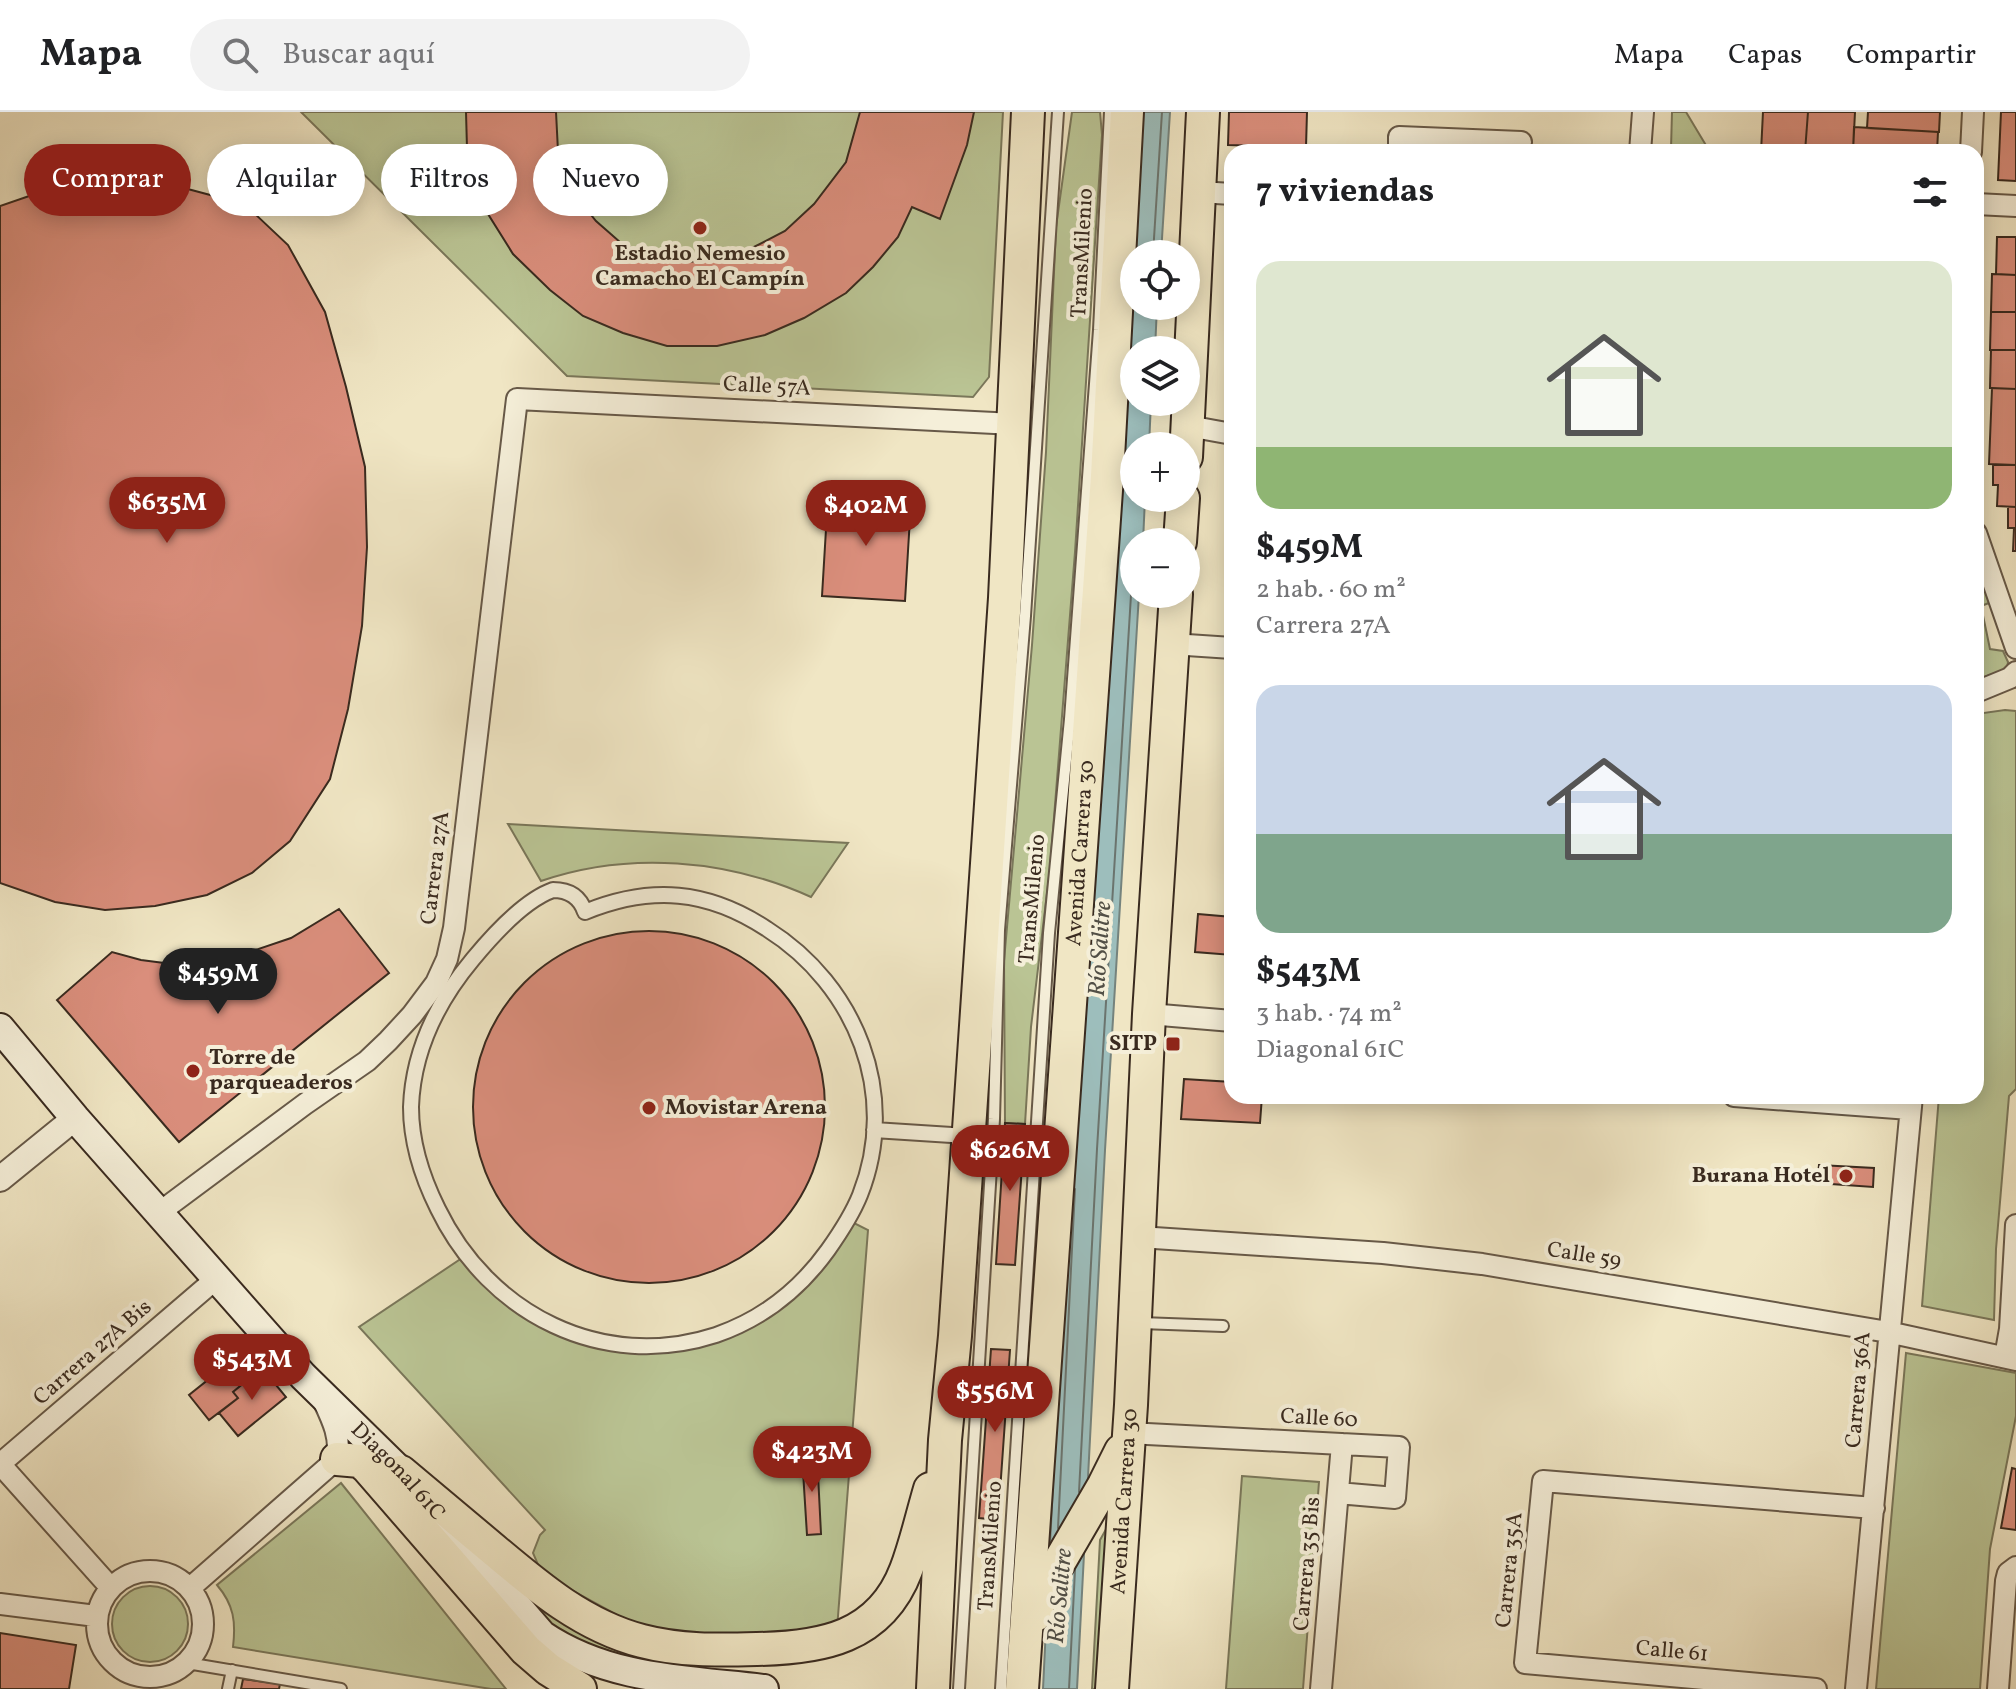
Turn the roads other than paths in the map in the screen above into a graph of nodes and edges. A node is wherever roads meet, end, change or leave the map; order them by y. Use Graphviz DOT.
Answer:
graph roads {
  1 [pos="1028,112"];
  2 [pos="1058,112"];
  3 [pos="1110,112"];
  4 [pos="1127,112"];
  5 [pos="1203,112"];
  6 [pos="1643,112"];
  7 [pos="1973,112"];
  8 [pos="1521,142"];
  9 [pos="1399,144"];
  10 [pos="1641,144"];
  11 [pos="1971,144"];
  12 [pos="1199,192"];
  13 [pos="1224,194"];
  14 [pos="1984,204"];
  15 [pos="2016,206"];
  16 [pos="517,399"];
  17 [pos="1014,424"];
  18 [pos="1187,432"];
  19 [pos="1224,435"];
  20 [pos="1200,440"];
  21 [pos="1984,556"];
  22 [pos="1175,608"];
  23 [pos="1172,644"];
  24 [pos="1224,647"];
  25 [pos="2016,648"];
  26 [pos="2016,672"];
  27 [pos="1984,689"];
  28 [pos="1149,1014"];
  29 [pos="1224,1020"];
  30 [pos="0,1028"];
  31 [pos="1911,1104"];
  32 [pos="75,1118"];
  33 [pos="874,1130"];
  34 [pos="967,1136"];
  35 [pos="0,1179"];
  36 [pos="160,1212"];
  37 [pos="2016,1225"];
  38 [pos="1139,1237"];
  39 [pos="217,1278"];
  40 [pos="1135,1323"];
  41 [pos="1223,1326"];
  42 [pos="1888,1332"];
  43 [pos="2010,1358"];
  44 [pos="321,1396"];
  45 [pos="1128,1433"];
  46 [pos="945,1440"];
  47 [pos="1342,1444"];
  48 [pos="337,1459"];
  49 [pos="0,1464"];
  50 [pos="401,1472"];
  51 [pos="1338,1493"];
  52 [pos="1874,1508"];
  53 [pos="2014,1567"];
  54 [pos="110,1587"];
  55 [pos="190,1588"];
  56 [pos="0,1604"];
  57 [pos="96,1616"];
  58 [pos="187,1663"];
  59 [pos="1525,1663"];
  60 [pos="232,1670"];
  61 [pos="1015,1682"];
  62 [pos="139,1683"];
  63 [pos="321,1687"];
  64 [pos="228,1689"];
  65 [pos="341,1689"];
  66 [pos="580,1689"];
  67 [pos="764,1689"];
  68 [pos="933,1689"];
  69 [pos="959,1689"];
  70 [pos="1112,1689"];
  71 [pos="1321,1689"];
  72 [pos="1816,1689"];
  73 [pos="1856,1689"];
  74 [pos="1998,1689"];
  1 -- 17 [label="highway"];
  2 -- 69 [label="lane, TransMilenio"];
  3 -- 61 [label="lane, TransMilenio"];
  4 -- 61 [label="highway, Avenida Carrera 30"];
  5 -- 12 [label="highway"];
  6 -- 10 [label="street"];
  7 -- 11 [label="street"];
  8 -- 9 [label="street"];
  12 -- 13 [label="street"];
  12 -- 18 [label="highway"];
  14 -- 15 [label="street"];
  16 -- 17 [label="street, Calle 57A"];
  16 -- 36 [label="street, Carrera 27A"];
  17 -- 34 [label="highway"];
  19 -- 20 [label="street"];
  21 -- 25 [label="street"];
  22 -- 23 [label="highway, Avenida Carrera 30"];
  23 -- 24 [label="street"];
  23 -- 28 [label="highway, Avenida Carrera 30"];
  26 -- 27 [label="street"];
  28 -- 29 [label="street"];
  28 -- 38 [label="highway, Avenida Carrera 30"];
  30 -- 32 [label="main road, Diagonal 61C"];
  31 -- 42 [label="street, Carrera 36A"];
  32 -- 35 [label="street"];
  32 -- 36 [label="main road, Diagonal 61C"];
  33 -- 33 [label="street"];
  33 -- 34 [label="street"];
  34 -- 46 [label="highway"];
  36 -- 39 [label="main road, Diagonal 61C"];
  37 -- 43 [label="street"];
  38 -- 40 [label="highway, Avenida Carrera 30"];
  38 -- 42 [label="street, Calle 59"];
  39 -- 44 [label="main road, Diagonal 61C"];
  39 -- 49 [label="street, Carrera 27A Bis"];
  40 -- 41 [label="lane"];
  40 -- 45 [label="highway, Avenida Carrera 30"];
  42 -- 43 [label="street, Calle 59"];
  42 -- 52 [label="street, Carrera 36A"];
  44 -- 48 [label="street"];
  44 -- 50 [label="main road, Diagonal 61C"];
  45 -- 47 [label="street, Calle 60"];
  45 -- 61 [label="highway"];
  45 -- 70 [label="highway, Avenida Carrera 30"];
  46 -- 50 [label="highway"];
  46 -- 68 [label="highway"];
  47 -- 51 [label="street, Carrera 35 Bis"];
  47 -- 51 [label="street, Calle 60"];
  48 -- 55 [label="street"];
  48 -- 66 [label="highway"];
  49 -- 54 [label="street"];
  50 -- 67 [label="main road, Diagonal 61C"];
  51 -- 71 [label="street, Carrera 35 Bis"];
  52 -- 59 [label="street, Carrera 35A"];
  52 -- 73 [label="street, Carrera 36A"];
  53 -- 74 [label="street"];
  54 -- 55 [label="street"];
  54 -- 57 [label="street"];
  55 -- 58 [label="street"];
  56 -- 57 [label="street"];
  57 -- 62 [label="street"];
  58 -- 60 [label="lane"];
  58 -- 62 [label="street"];
  59 -- 72 [label="street, Calle 61"];
  60 -- 63 [label="lane"];
  60 -- 64 [label="lane"];
  63 -- 65 [label="lane"];
}
